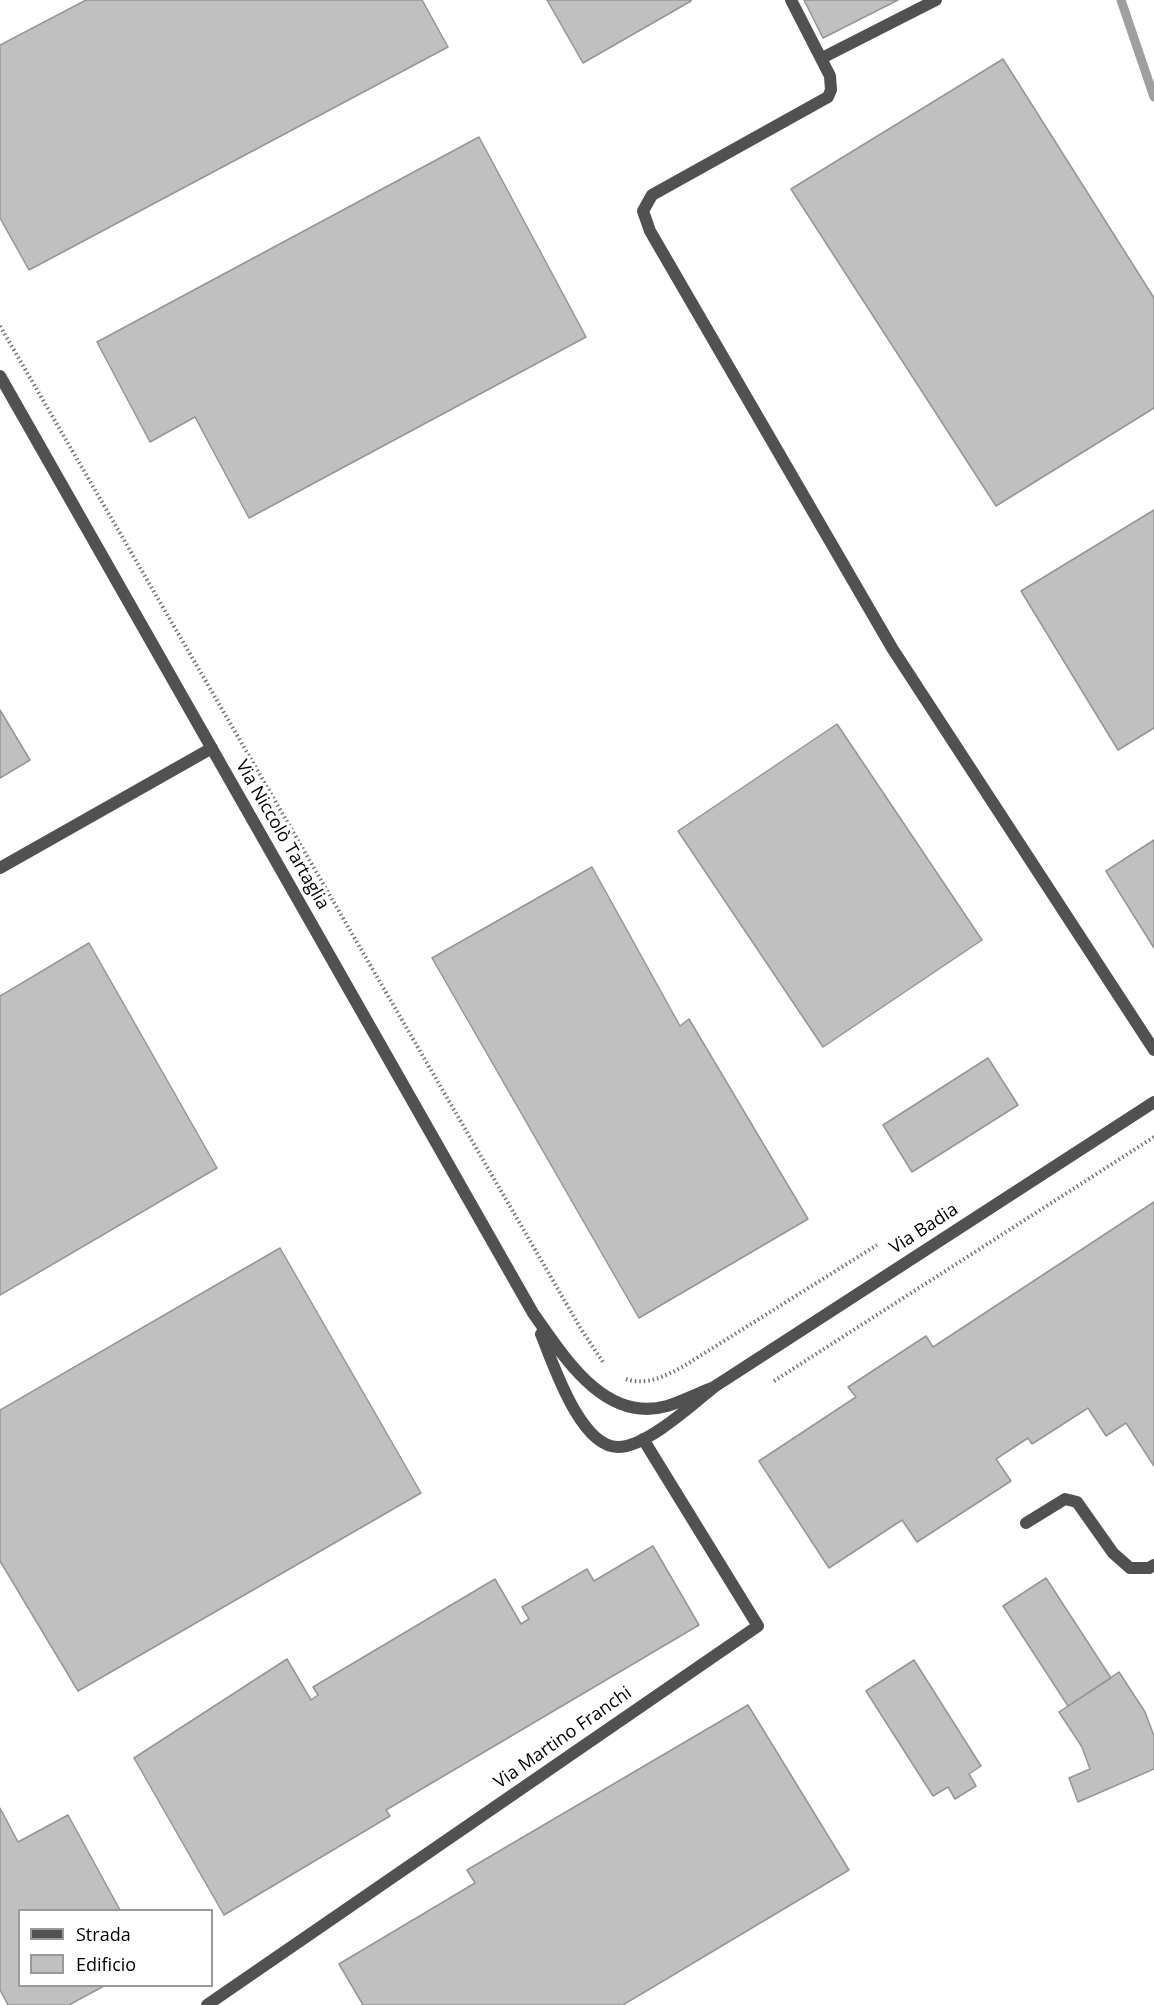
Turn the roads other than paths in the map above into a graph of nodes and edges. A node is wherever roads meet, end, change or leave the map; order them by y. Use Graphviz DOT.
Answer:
graph roads {
  1 [pos="791,0"];
  2 [pos="936,0"];
  3 [pos="822,58"];
  4 [pos="0,376"];
  5 [pos="212,748"];
  6 [pos="0,868"];
  7 [pos="1154,1050"];
  8 [pos="1154,1101"];
  9 [pos="532,1313"];
  10 [pos="714,1387"];
  11 [pos="618,1402"];
  12 [pos="643,1439"];
  13 [pos="618,1447"];
  14 [pos="1026,1523"];
  15 [pos="1154,1565"];
  16 [pos="207,2005"];
  1 -- 3 [label="street"];
  2 -- 3 [label="street"];
  3 -- 7 [label="street"];
  4 -- 5 [label="street, Via Niccolò Tartaglia"];
  5 -- 6 [label="street"];
  5 -- 9 [label="street, Via Niccolò Tartaglia"];
  8 -- 10 [label="street, Via Badia"];
  9 -- 11 [label="street, Via Niccolò Tartaglia"];
  9 -- 13 [label="street, Via Niccolò Tartaglia"];
  10 -- 11 [label="street, Via Badia"];
  10 -- 12 [label="street, Via Badia"];
  12 -- 13 [label="street, Via Badia"];
  12 -- 16 [label="street, Via Martino Franchi"];
  14 -- 15 [label="street"];
}
